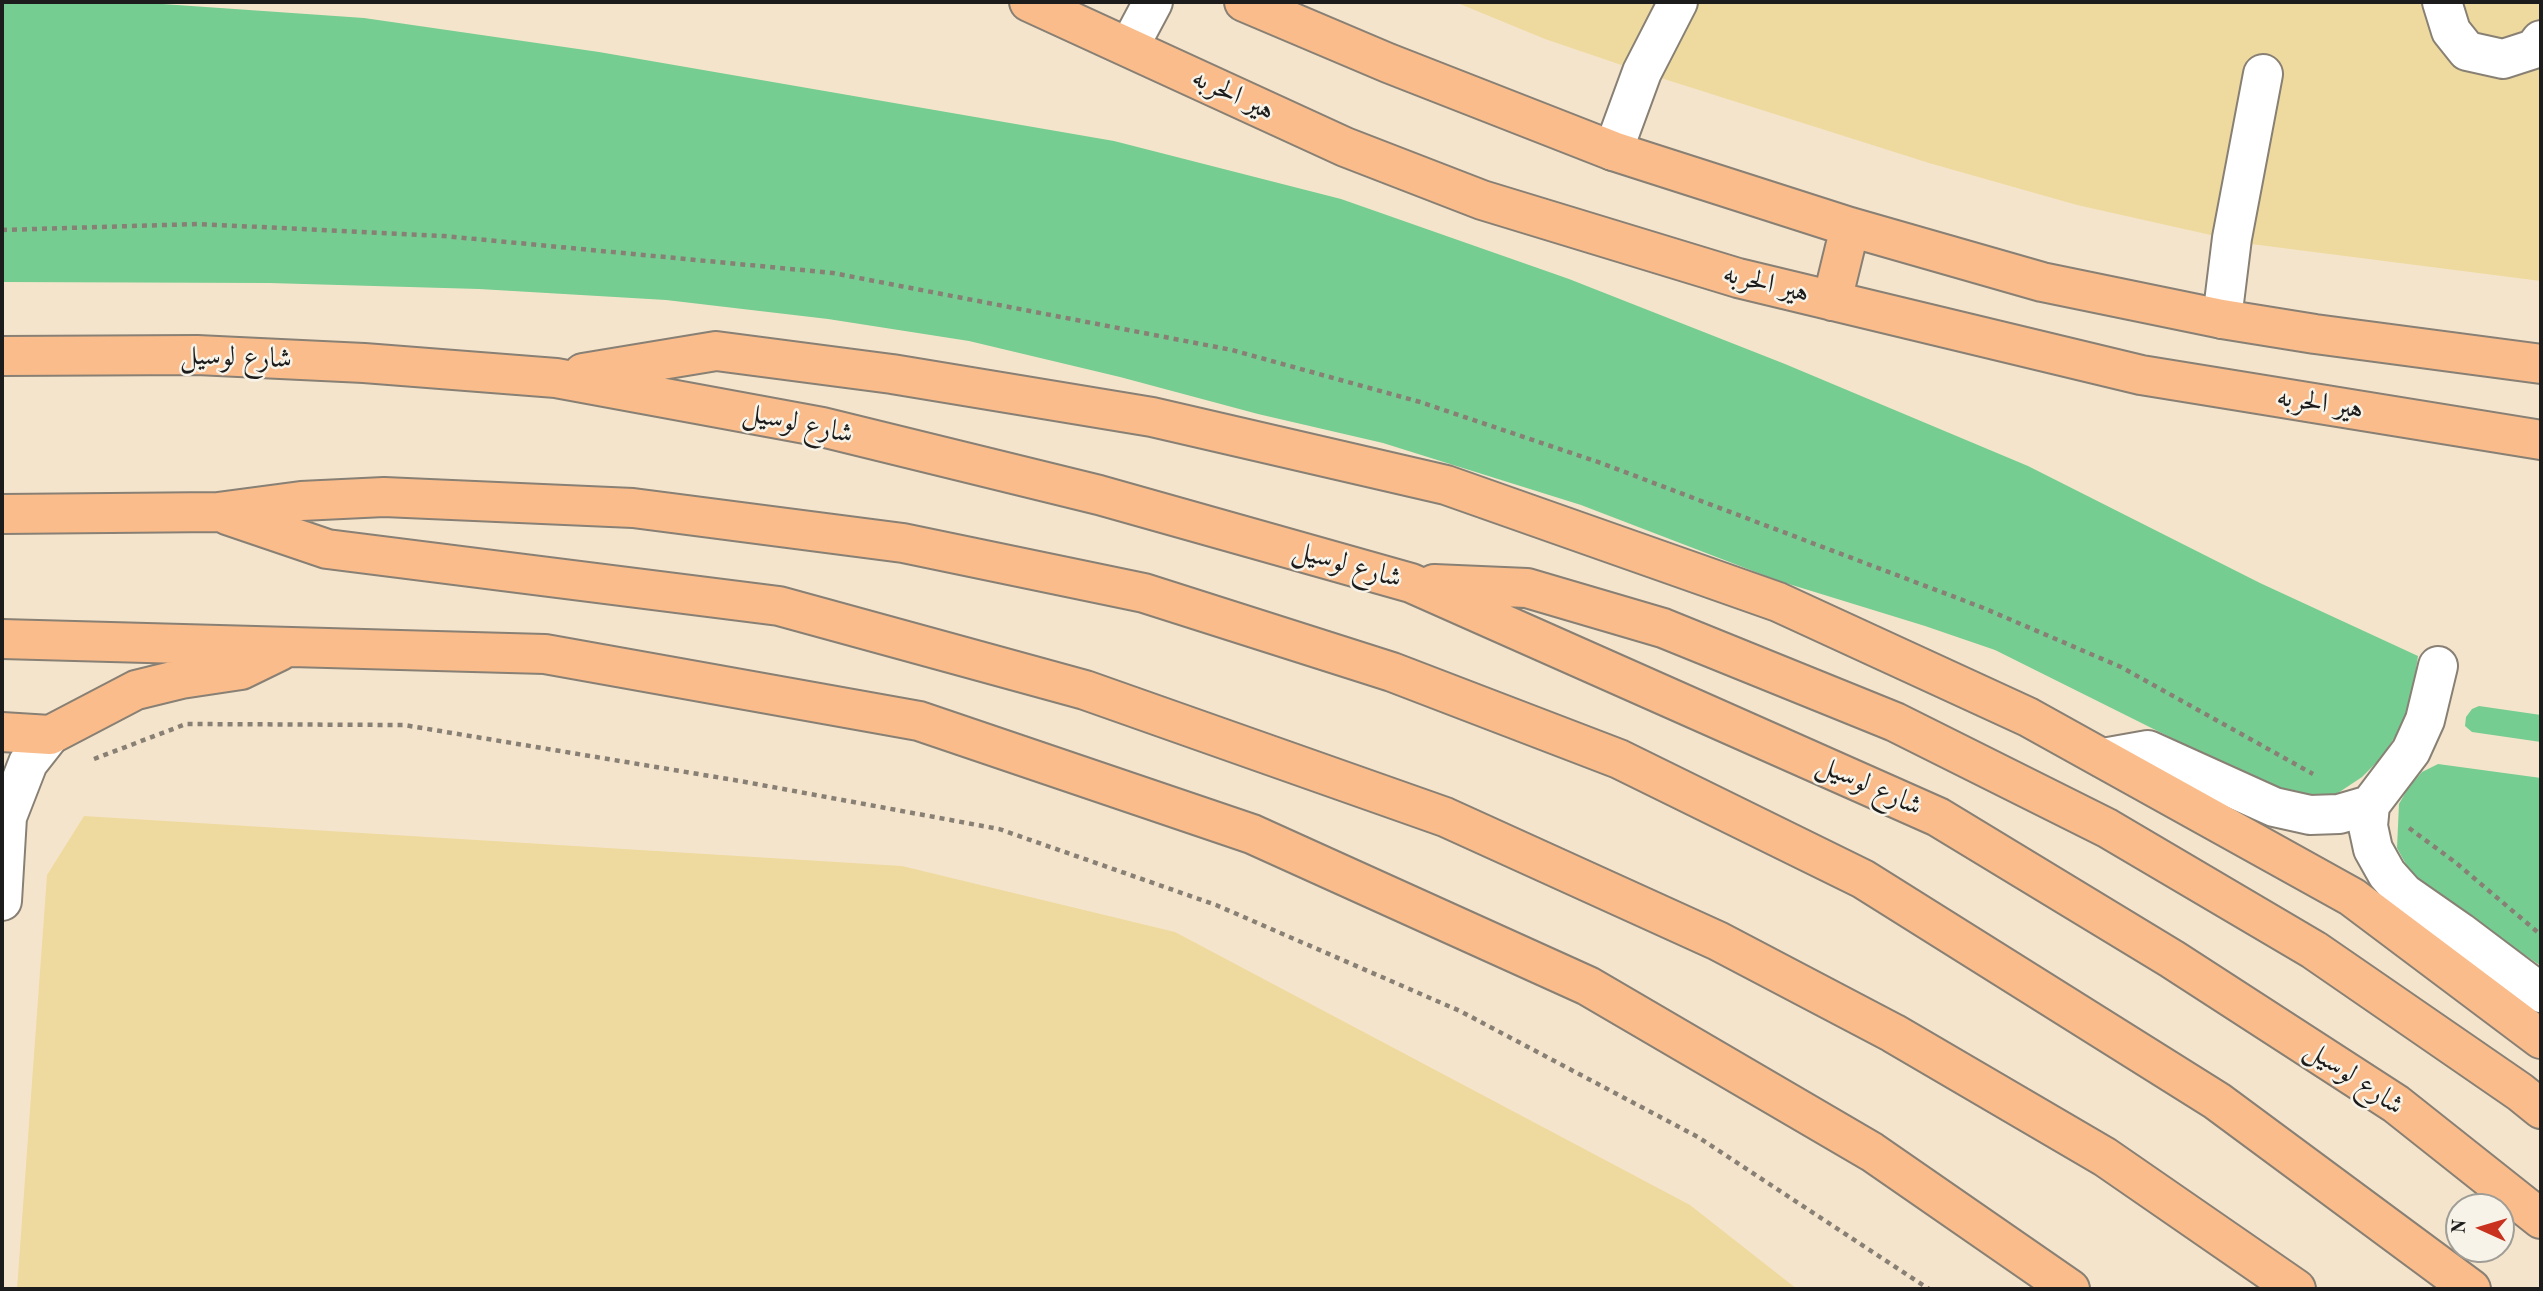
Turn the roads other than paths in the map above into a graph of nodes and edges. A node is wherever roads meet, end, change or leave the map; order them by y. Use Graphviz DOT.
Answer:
graph roads {
  1 [pos="1029,2"];
  2 [pos="1153,2"];
  3 [pos="1244,2"];
  4 [pos="1678,2"];
  5 [pos="2442,2"];
  6 [pos="2541,40"];
  7 [pos="1129,47"];
  8 [pos="2263,74"];
  9 [pos="1613,151"];
  10 [pos="1850,227"];
  11 [pos="1832,301"];
  12 [pos="2222,319"];
  13 [pos="2,356"];
  14 [pos="2541,364"];
  15 [pos="556,378"];
  16 [pos="2541,440"];
  17 [pos="218,512"];
  18 [pos="2,514"];
  19 [pos="1411,583"];
  20 [pos="2,639"];
  21 [pos="291,646"];
  22 [pos="2438,666"];
  23 [pos="2,732"];
  24 [pos="50,735"];
  25 [pos="2104,758"];
  26 [pos="2370,805"];
  27 [pos="2,901"];
  28 [pos="2541,993"];
  29 [pos="2541,1039"];
  30 [pos="2541,1109"];
  31 [pos="2541,1219"];
  32 [pos="2070,1289"];
  33 [pos="2296,1289"];
  34 [pos="2471,1289"];
  1 -- 7 [label="main road, هير الحربه"];
  2 -- 7 [label="street"];
  3 -- 9 [label="main road"];
  4 -- 9 [label="street"];
  5 -- 6 [label="street"];
  7 -- 11 [label="main road, هير الحربه"];
  8 -- 12 [label="street"];
  9 -- 10 [label="main road"];
  10 -- 11 [label="main road"];
  10 -- 12 [label="main road"];
  11 -- 16 [label="main road, هير الحربه"];
  12 -- 14 [label="main road"];
  13 -- 15 [label="main road, شارع لوسيل"];
  15 -- 19 [label="main road, شارع لوسيل"];
  15 -- 25 [label="main road"];
  17 -- 18 [label="main road"];
  17 -- 33 [label="main road"];
  17 -- 34 [label="main road"];
  19 -- 30 [label="main road"];
  19 -- 31 [label="main road, شارع لوسيل"];
  20 -- 21 [label="main road"];
  21 -- 24 [label="main road"];
  21 -- 32 [label="main road"];
  22 -- 26 [label="street"];
  23 -- 24 [label="main road"];
  24 -- 27 [label="street"];
  25 -- 26 [label="street"];
  25 -- 29 [label="main road"];
  26 -- 28 [label="street"];
}
